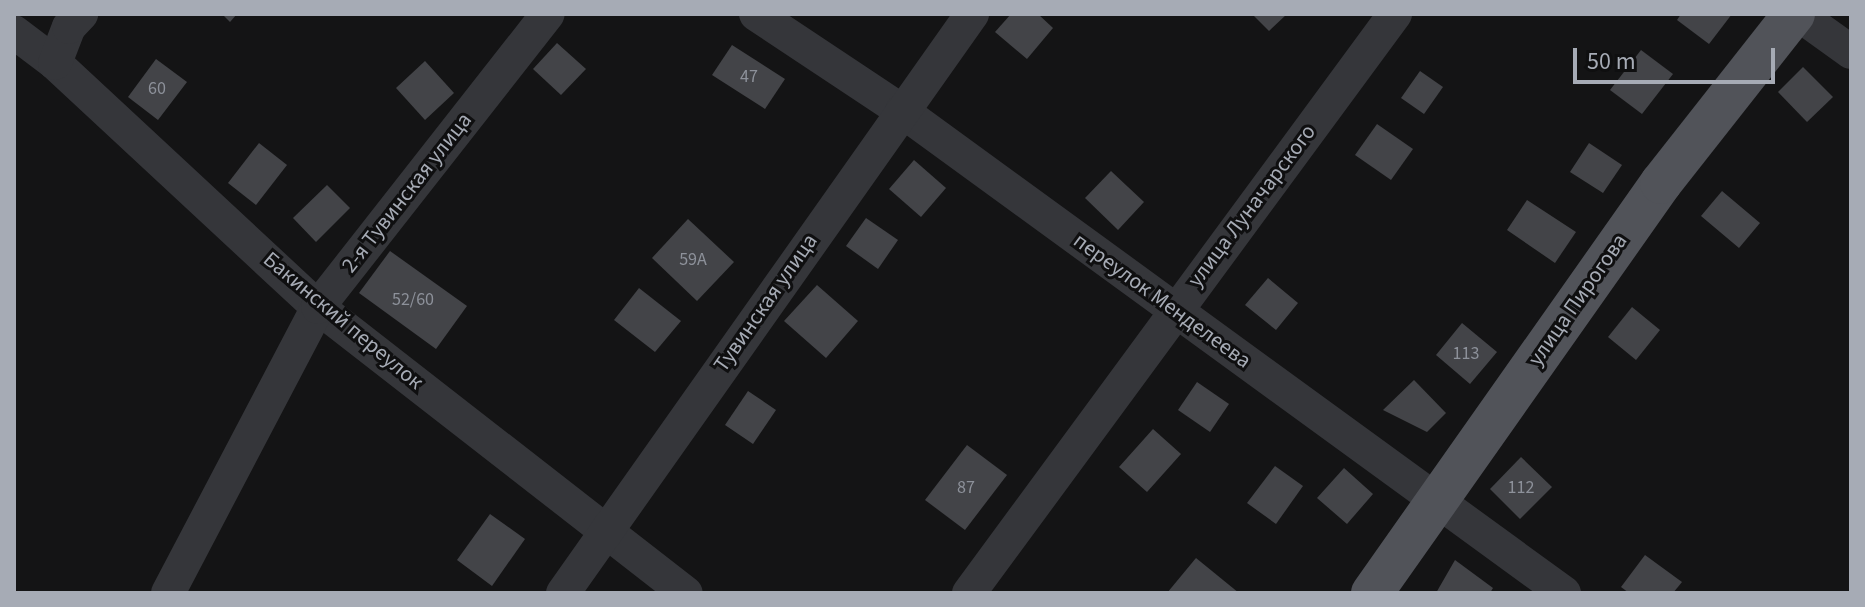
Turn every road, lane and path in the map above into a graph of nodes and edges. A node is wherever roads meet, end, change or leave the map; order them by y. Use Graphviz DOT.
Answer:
graph roads {
  1 [pos="81,14"];
  2 [pos="548,14"];
  3 [pos="756,14"];
  4 [pos="972,14"];
  5 [pos="1395,14"];
  6 [pos="1796,14"];
  7 [pos="14,32"];
  8 [pos="1851,52"];
  9 [pos="55,63"];
  10 [pos="902,111"];
  11 [pos="318,307"];
  12 [pos="1175,310"];
  13 [pos="1436,502"];
  14 [pos="606,530"];
  15 [pos="168,593"];
  16 [pos="563,593"];
  17 [pos="686,593"];
  18 [pos="969,593"];
  19 [pos="1372,593"];
  20 [pos="1564,593"];
  1 -- 9 [label="street"];
  2 -- 11 [label="street, 2-я Тувинская улица"];
  3 -- 10 [label="street, переулок Менделеева"];
  4 -- 10 [label="street, Тувинская улица"];
  5 -- 12 [label="street, улица Луначарского"];
  6 -- 8 [label="street"];
  6 -- 13 [label="main road, улица Пирогова"];
  7 -- 9 [label="street, Бакинский переулок"];
  9 -- 11 [label="street, Бакинский переулок"];
  10 -- 12 [label="street, переулок Менделеева"];
  10 -- 14 [label="street, Тувинская улица"];
  11 -- 14 [label="street, Бакинский переулок"];
  11 -- 15 [label="street, 2-я Тувинская улица"];
  12 -- 13 [label="street, переулок Менделеева"];
  12 -- 18 [label="street, улица Луначарского"];
  13 -- 19 [label="main road, улица Пирогова"];
  13 -- 20 [label="street, переулок Менделеева"];
  14 -- 16 [label="street, Тувинская улица"];
  14 -- 17 [label="street, Бакинский переулок"];
}
